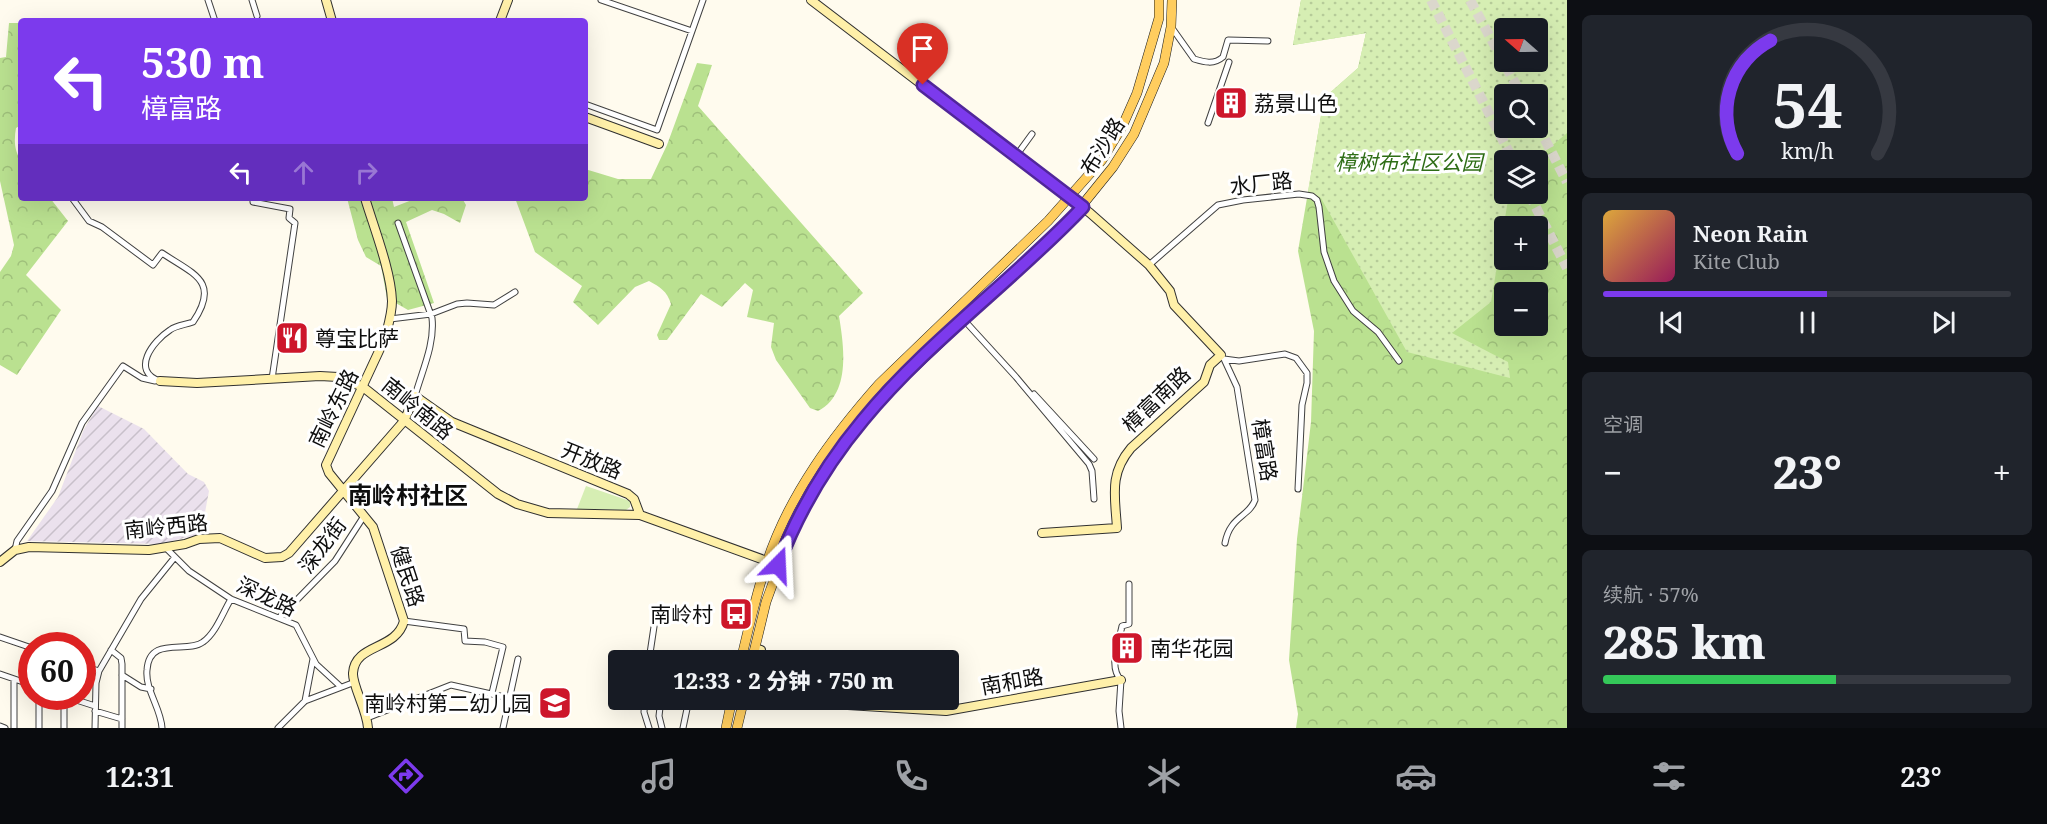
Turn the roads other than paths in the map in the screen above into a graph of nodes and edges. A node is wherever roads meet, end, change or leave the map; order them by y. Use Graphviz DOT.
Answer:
graph roads {
  1 [pos="208,0"];
  2 [pos="252,0"];
  3 [pos="326,0"];
  4 [pos="508,0"];
  5 [pos="601,0"];
  6 [pos="702,0"];
  7 [pos="811,0"];
  8 [pos="1160,0"];
  9 [pos="1172,0"];
  10 [pos="257,16"];
  11 [pos="214,18"];
  12 [pos="331,18"];
  13 [pos="501,18"];
  14 [pos="1171,27"];
  15 [pos="692,31"];
  16 [pos="1268,41"];
  17 [pos="1229,62"];
  18 [pos="588,105"];
  19 [pos="588,118"];
  20 [pos="1208,123"];
  21 [pos="1032,134"];
  22 [pos="659,144"];
  23 [pos="1017,156"];
  24 [pos="1102,160"];
  25 [pos="1113,167"];
  26 [pos="1070,197"];
  27 [pos="74,201"];
  28 [pos="253,201"];
  29 [pos="366,201"];
  30 [pos="1083,207"];
  31 [pos="398,224"];
  32 [pos="1149,265"];
  33 [pos="515,292"];
  34 [pos="430,314"];
  35 [pos="390,319"];
  36 [pos="965,319"];
  37 [pos="1223,357"];
  38 [pos="1399,361"];
  39 [pos="272,379"];
  40 [pos="160,381"];
  41 [pos="363,387"];
  42 [pos="415,396"];
  43 [pos="404,421"];
  44 [pos="1094,459"];
  45 [pos="1298,489"];
  46 [pos="343,491"];
  47 [pos="1094,499"];
  48 [pos="640,515"];
  49 [pos="364,516"];
  50 [pos="1042,533"];
  51 [pos="1225,543"];
  52 [pos="165,547"];
  53 [pos="15,550"];
  54 [pos="176,557"];
  55 [pos="767,560"];
  56 [pos="0,562"];
  57 [pos="778,565"];
  58 [pos="1129,584"];
  59 [pos="231,599"];
  60 [pos="279,618"];
  61 [pos="656,620"];
  62 [pos="404,621"];
  63 [pos="0,637"];
  64 [pos="18,643"];
  65 [pos="755,648"];
  66 [pos="111,650"];
  67 [pos="651,650"];
  68 [pos="743,650"];
  69 [pos="761,650"];
  70 [pos="313,659"];
  71 [pos="518,659"];
  72 [pos="96,670"];
  73 [pos="99,671"];
  74 [pos="0,674"];
  75 [pos="122,675"];
  76 [pos="14,679"];
  77 [pos="18,680"];
  78 [pos="1121,680"];
  79 [pos="355,682"];
  80 [pos="96,683"];
  81 [pos="341,687"];
  82 [pos="151,689"];
  83 [pos="492,693"];
  84 [pos="509,698"];
  85 [pos="305,701"];
  86 [pos="96,709"];
  87 [pos="959,709"];
  88 [pos="39,710"];
  89 [pos="64,710"];
  90 [pos="95,710"];
  91 [pos="644,710"];
  92 [pos="688,710"];
  93 [pos="730,710"];
  94 [pos="741,710"];
  95 [pos="930,710"];
  96 [pos="952,710"];
  97 [pos="367,718"];
  98 [pos="122,719"];
  99 [pos="0,726"];
  100 [pos="5,728"];
  101 [pos="14,728"];
  102 [pos="39,728"];
  103 [pos="64,728"];
  104 [pos="95,728"];
  105 [pos="122,728"];
  106 [pos="162,728"];
  107 [pos="278,728"];
  108 [pos="368,728"];
  109 [pos="503,728"];
  110 [pos="649,728"];
  111 [pos="683,728"];
  112 [pos="726,728"];
  113 [pos="737,728"];
  114 [pos="1121,728"];
  1 -- 11 [label="street"];
  2 -- 10 [label="street"];
  3 -- 12 [label="street"];
  4 -- 13 [label="street"];
  5 -- 15 [label="street"];
  6 -- 15 [label="street"];
  7 -- 23 [label="street"];
  8 -- 24 [label="main road, 布沙路"];
  9 -- 14 [label="main road, 布沙路"];
  14 -- 16 [label="street"];
  14 -- 25 [label="main road, 布沙路"];
  15 -- 18 [label="street"];
  17 -- 20 [label="street"];
  19 -- 22 [label="street"];
  21 -- 23 [label="street"];
  23 -- 26 [label="street"];
  24 -- 25 [label="main road"];
  24 -- 26 [label="main road, 布沙路"];
  25 -- 30 [label="main road, 布沙路"];
  26 -- 30 [label="street"];
  26 -- 55 [label="main road, 布沙路"];
  27 -- 40 [label="street"];
  28 -- 39 [label="street"];
  29 -- 35 [label="street, 南岭东路"];
  30 -- 32 [label="street"];
  30 -- 36 [label="main road, 布沙路"];
  31 -- 34 [label="street"];
  32 -- 37 [label="street"];
  32 -- 38 [label="street, 水厂路"];
  33 -- 34 [label="street"];
  34 -- 35 [label="street"];
  34 -- 42 [label="street"];
  35 -- 41 [label="street, 南岭东路"];
  36 -- 44 [label="street"];
  36 -- 47 [label="street"];
  36 -- 57 [label="main road, 布沙路"];
  37 -- 45 [label="street"];
  37 -- 50 [label="street, 樟富南路"];
  37 -- 51 [label="street, 樟富路"];
  39 -- 40 [label="street, 南岭南路"];
  39 -- 41 [label="street, 南岭南路"];
  40 -- 53 [label="street"];
  41 -- 43 [label="street, 南岭南路"];
  41 -- 46 [label="street, 南岭东路"];
  42 -- 43 [label="street"];
  42 -- 48 [label="street, 开放路"];
  43 -- 46 [label="street, 南岭西路"];
  43 -- 48 [label="street, 南岭南路"];
  46 -- 49 [label="street, 健民路"];
  46 -- 52 [label="street, 南岭西路"];
  48 -- 55 [label="street"];
  49 -- 60 [label="street, 深龙街"];
  49 -- 62 [label="street, 健民路"];
  52 -- 53 [label="street, 南岭西路"];
  52 -- 54 [label="street, 深龙路"];
  53 -- 56 [label="street"];
  54 -- 59 [label="street, 深龙路"];
  54 -- 66 [label="street"];
  55 -- 57 [label="street"];
  55 -- 68 [label="main road, 布沙路"];
  57 -- 65 [label="main road, 布沙路"];
  58 -- 78 [label="street"];
  59 -- 60 [label="street, 深龙路"];
  59 -- 82 [label="street"];
  60 -- 70 [label="street, 深龙路"];
  61 -- 67 [label="street"];
  62 -- 79 [label="street, 健民路"];
  62 -- 83 [label="street"];
  63 -- 64 [label="street"];
  65 -- 69 [label="street"];
  66 -- 73 [label="street"];
  66 -- 75 [label="street"];
  70 -- 81 [label="street, 深龙路"];
  70 -- 85 [label="street"];
  71 -- 84 [label="street"];
  72 -- 73 [label="street"];
  73 -- 80 [label="street"];
  74 -- 76 [label="street"];
  75 -- 82 [label="street"];
  75 -- 98 [label="street"];
  76 -- 77 [label="street"];
  76 -- 101 [label="street"];
  78 -- 87 [label="street, 南和路"];
  78 -- 114 [label="street"];
  79 -- 81 [label="street"];
  79 -- 97 [label="street"];
  81 -- 85 [label="street"];
  82 -- 106 [label="street"];
  83 -- 84 [label="street"];
  83 -- 97 [label="street"];
  84 -- 109 [label="street"];
  85 -- 107 [label="street"];
  86 -- 98 [label="street"];
  88 -- 102 [label="street"];
  89 -- 103 [label="street"];
  90 -- 104 [label="street"];
  91 -- 110 [label="street"];
  92 -- 111 [label="street"];
  93 -- 112 [label="main road"];
  94 -- 113 [label="main road"];
  95 -- 96 [label="street, 南和路"];
  97 -- 108 [label="street"];
  98 -- 105 [label="street"];
  99 -- 100 [label="street"];
}
